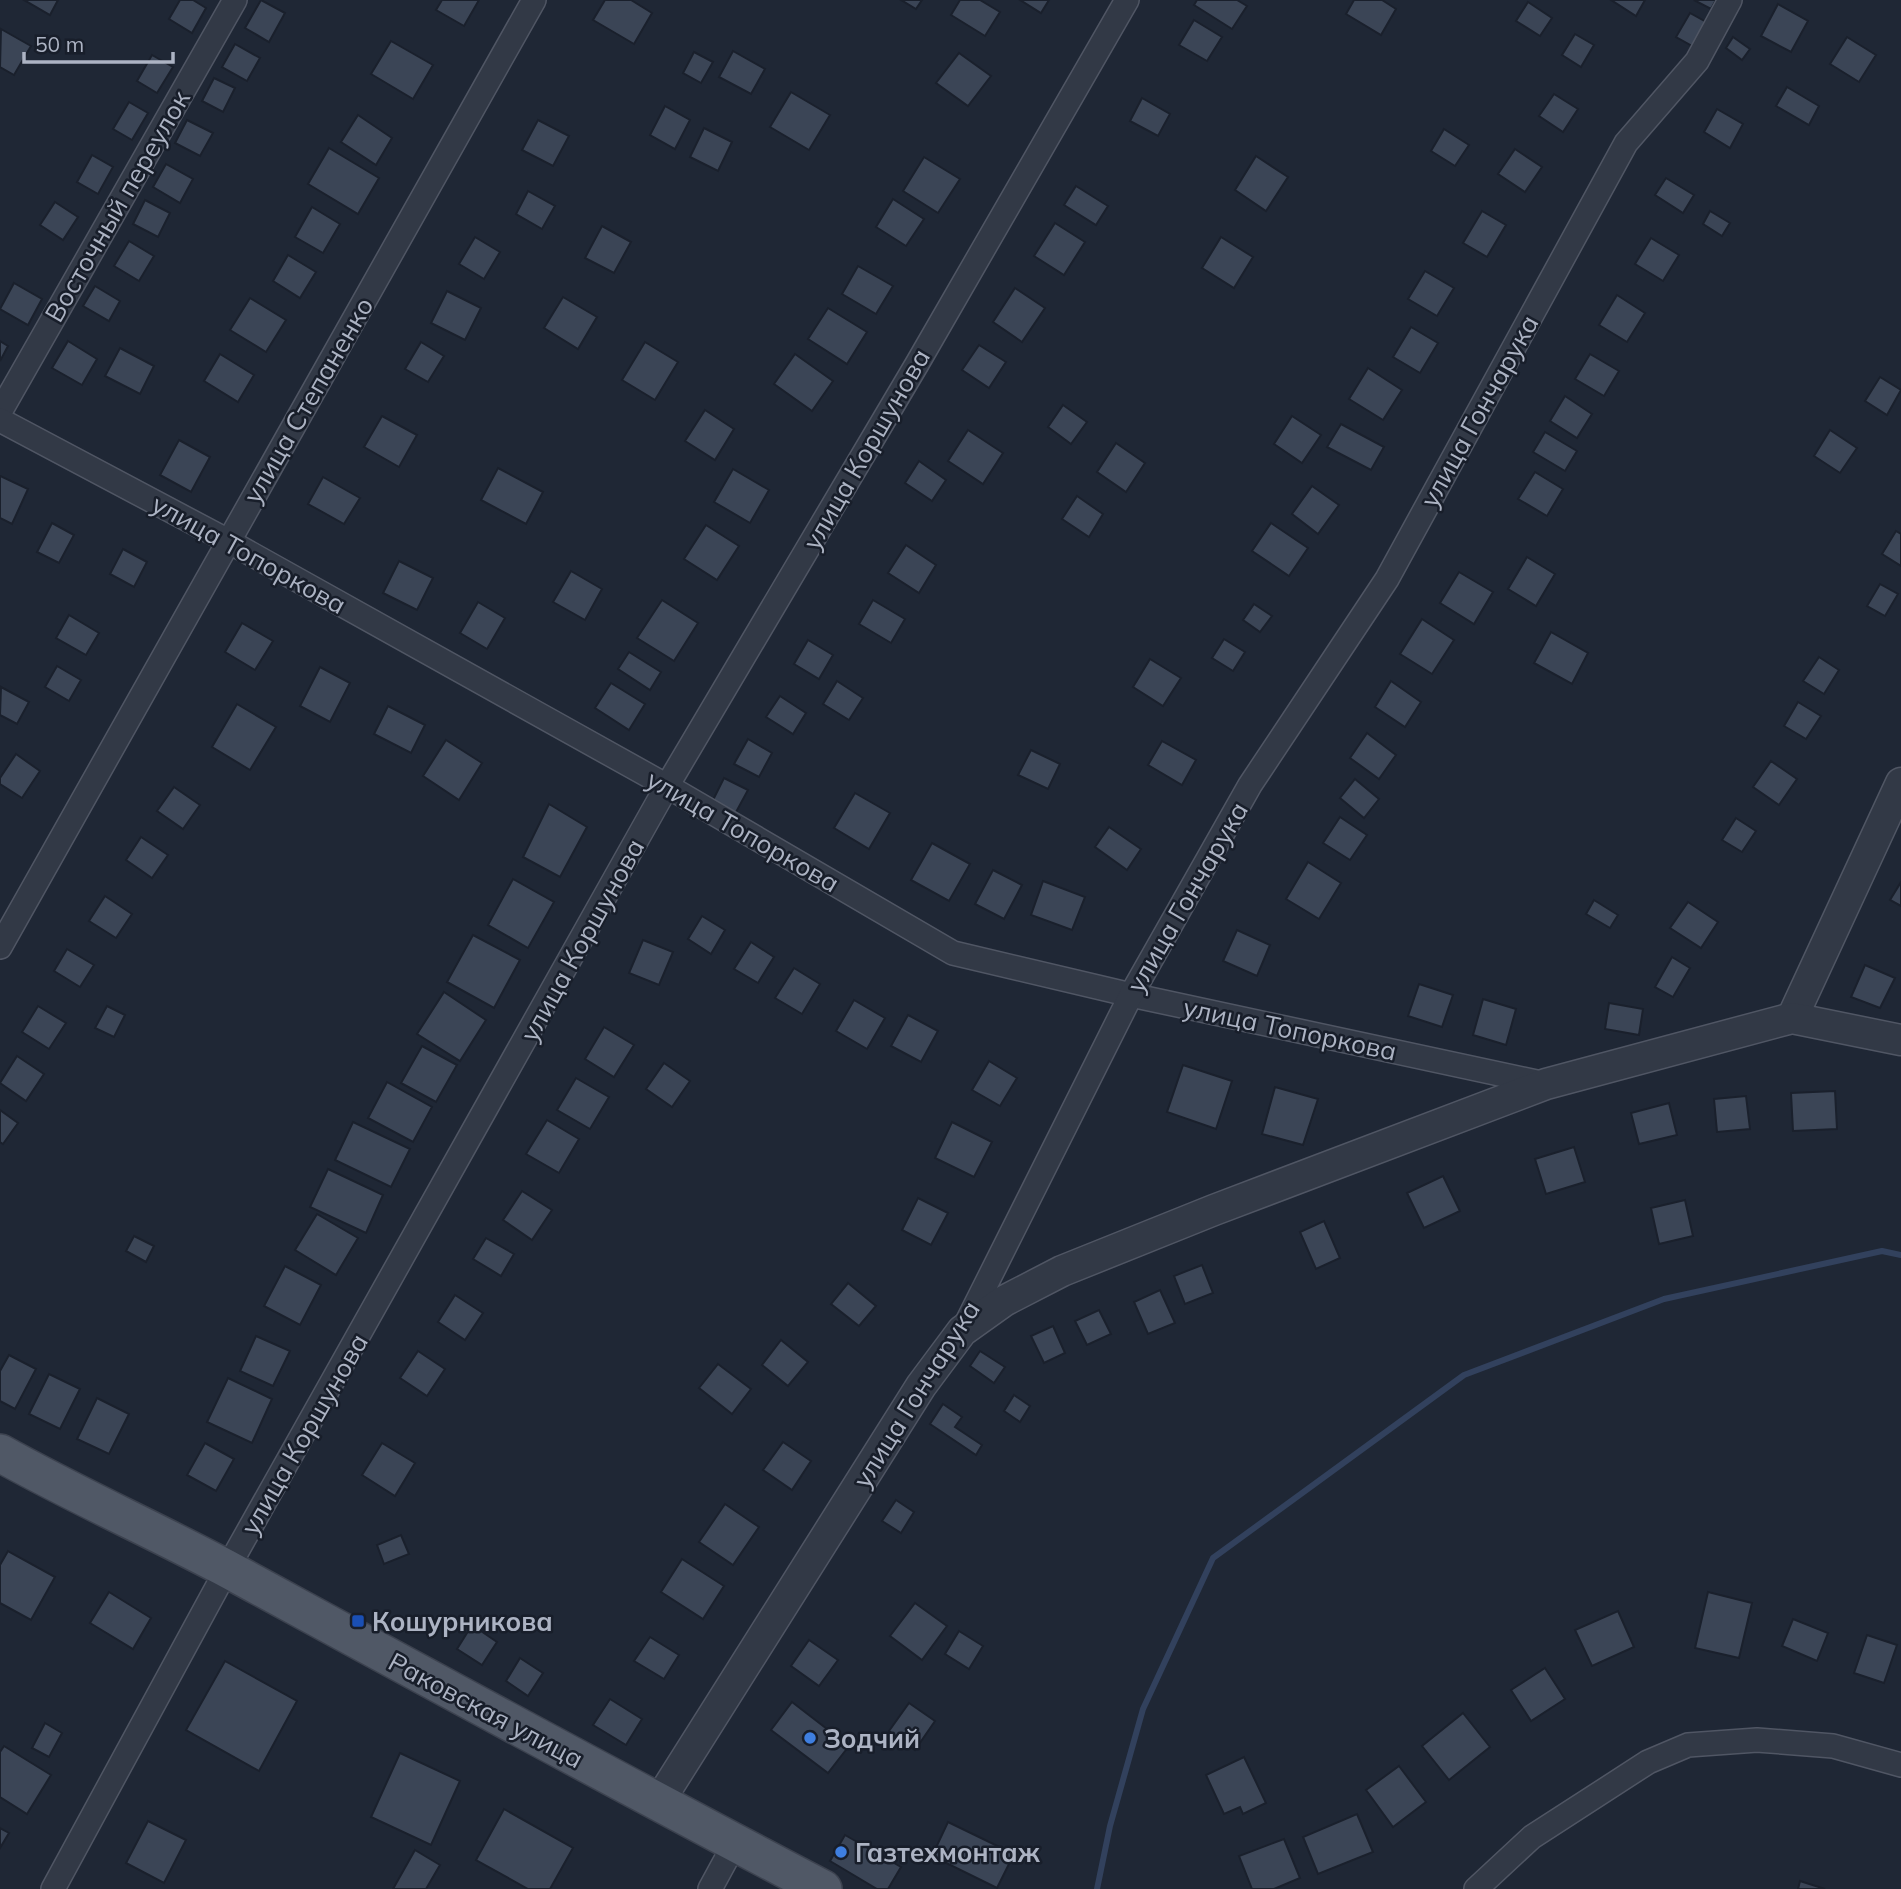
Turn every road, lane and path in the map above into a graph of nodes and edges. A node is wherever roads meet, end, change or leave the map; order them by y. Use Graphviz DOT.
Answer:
graph roads {
  1 [pos="235,0"];
  2 [pos="534,0"];
  3 [pos="1127,0"];
  4 [pos="1730,0"];
  5 [pos="0,412"];
  6 [pos="0,419"];
  7 [pos="228,541"];
  8 [pos="1901,783"];
  9 [pos="667,786"];
  10 [pos="0,947"];
  11 [pos="1131,995"];
  12 [pos="1792,1018"];
  13 [pos="1901,1040"];
  14 [pos="1546,1084"];
  15 [pos="962,1331"];
  16 [pos="0,1452"];
  17 [pos="227,1569"];
  18 [pos="1901,1765"];
  19 [pos="658,1803"];
  20 [pos="735,1843"];
  21 [pos="53,1889"];
  22 [pos="710,1889"];
  23 [pos="823,1889"];
  24 [pos="1476,1889"];
  1 -- 5 [label="street, Восточный переулок"];
  2 -- 7 [label="street, улица Степаненко"];
  3 -- 9 [label="street, улица Коршунова"];
  4 -- 11 [label="street, улица Гончарука"];
  6 -- 7 [label="street, улица Топоркова"];
  7 -- 9 [label="street, улица Топоркова"];
  7 -- 10 [label="street, улица Степаненко"];
  8 -- 12 [label="street"];
  9 -- 11 [label="street, улица Топоркова"];
  9 -- 17 [label="street, улица Коршунова"];
  11 -- 14 [label="street, улица Топоркова"];
  11 -- 15 [label="street, улица Гончарука"];
  12 -- 13 [label="street, улица Топоркова"];
  12 -- 14 [label="street, улица Топоркова"];
  14 -- 15 [label="street, улица Топоркова"];
  15 -- 19 [label="street, улица Гончарука"];
  16 -- 17 [label="main road, Раковская улица"];
  17 -- 19 [label="main road, Раковская улица"];
  17 -- 21 [label="street, улица Коршунова"];
  18 -- 24 [label="street"];
  19 -- 20 [label="main road, Раковская улица"];
  20 -- 22 [label="street"];
  20 -- 23 [label="main road, Раковская улица"];
}
